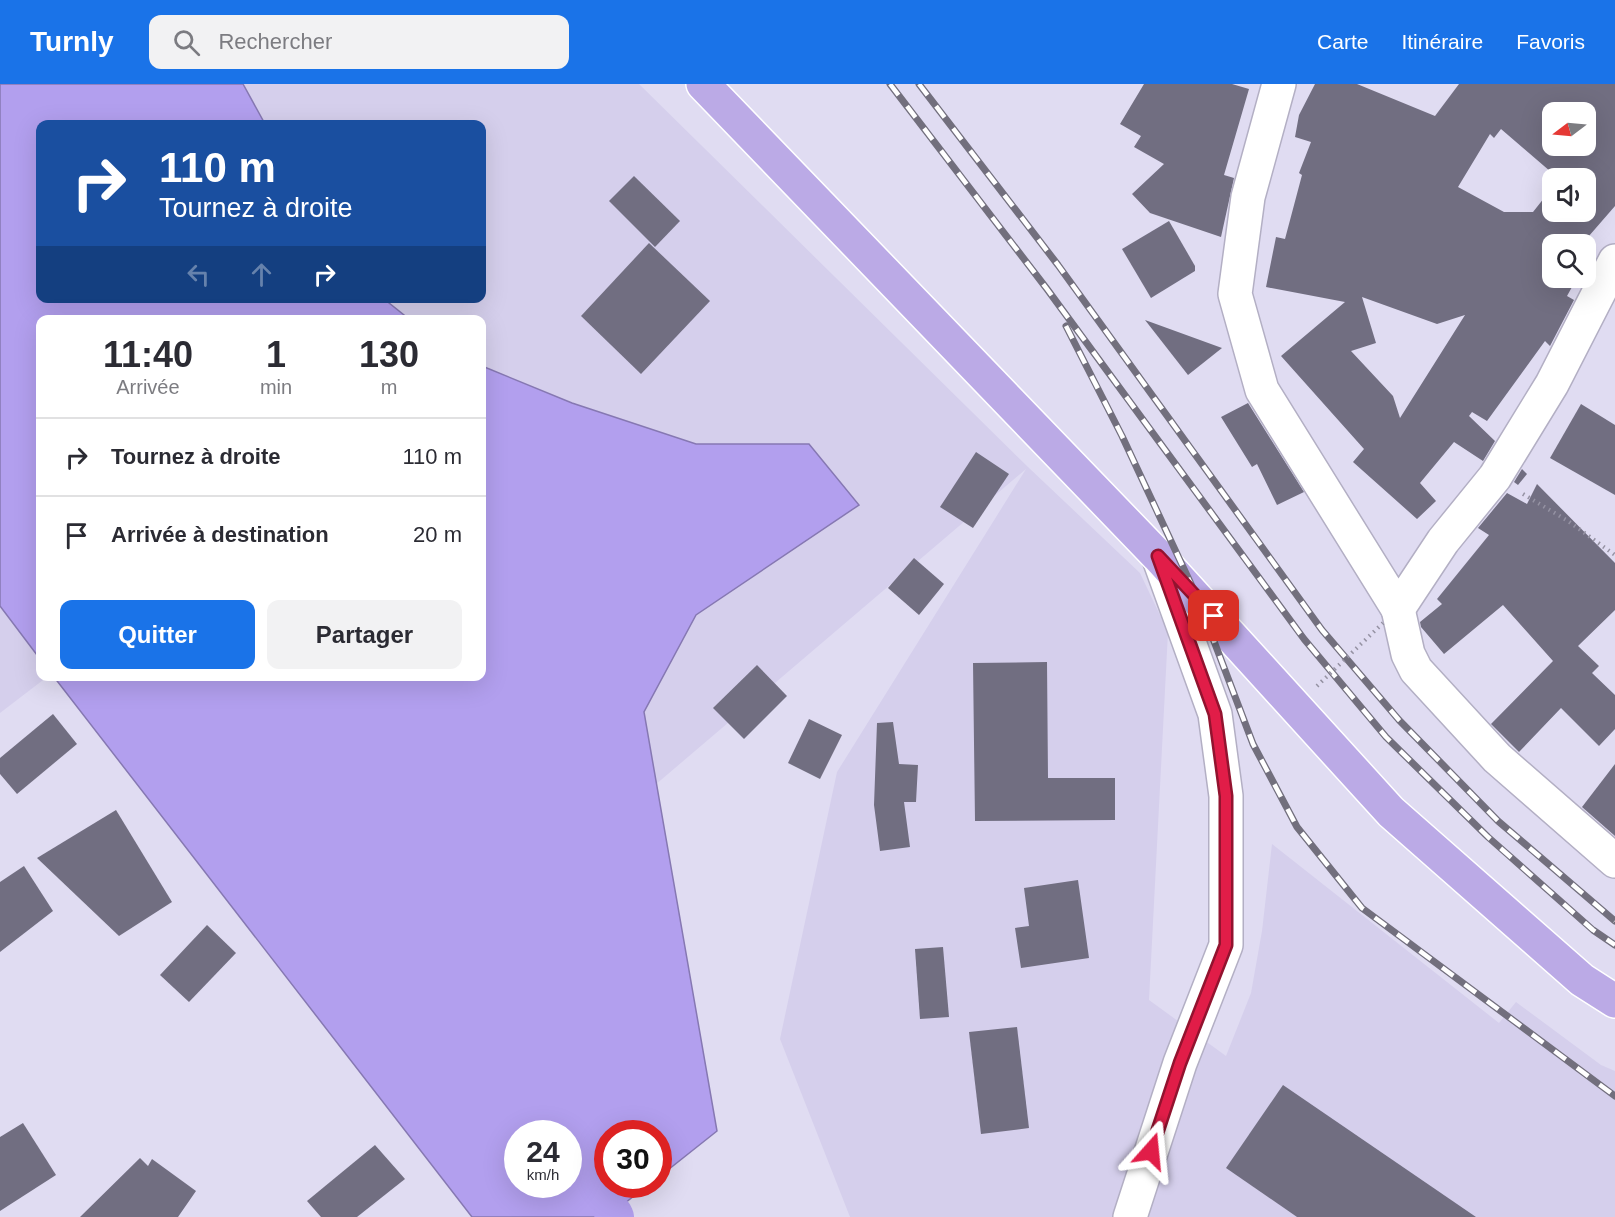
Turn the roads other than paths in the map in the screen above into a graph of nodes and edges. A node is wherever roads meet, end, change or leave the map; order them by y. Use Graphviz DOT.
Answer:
graph roads {
  1 [pos="703,84"];
  2 [pos="1279,84"];
  3 [pos="1615,261"];
  4 [pos="1158,556"];
  5 [pos="1390,616"];
  6 [pos="1615,861"];
  7 [pos="1615,1001"];
  8 [pos="1130,1217"];
  1 -- 4 [label="main road"];
  2 -- 5 [label="street"];
  3 -- 5 [label="street"];
  4 -- 7 [label="main road"];
  4 -- 8 [label="street"];
  5 -- 6 [label="street"];
}
